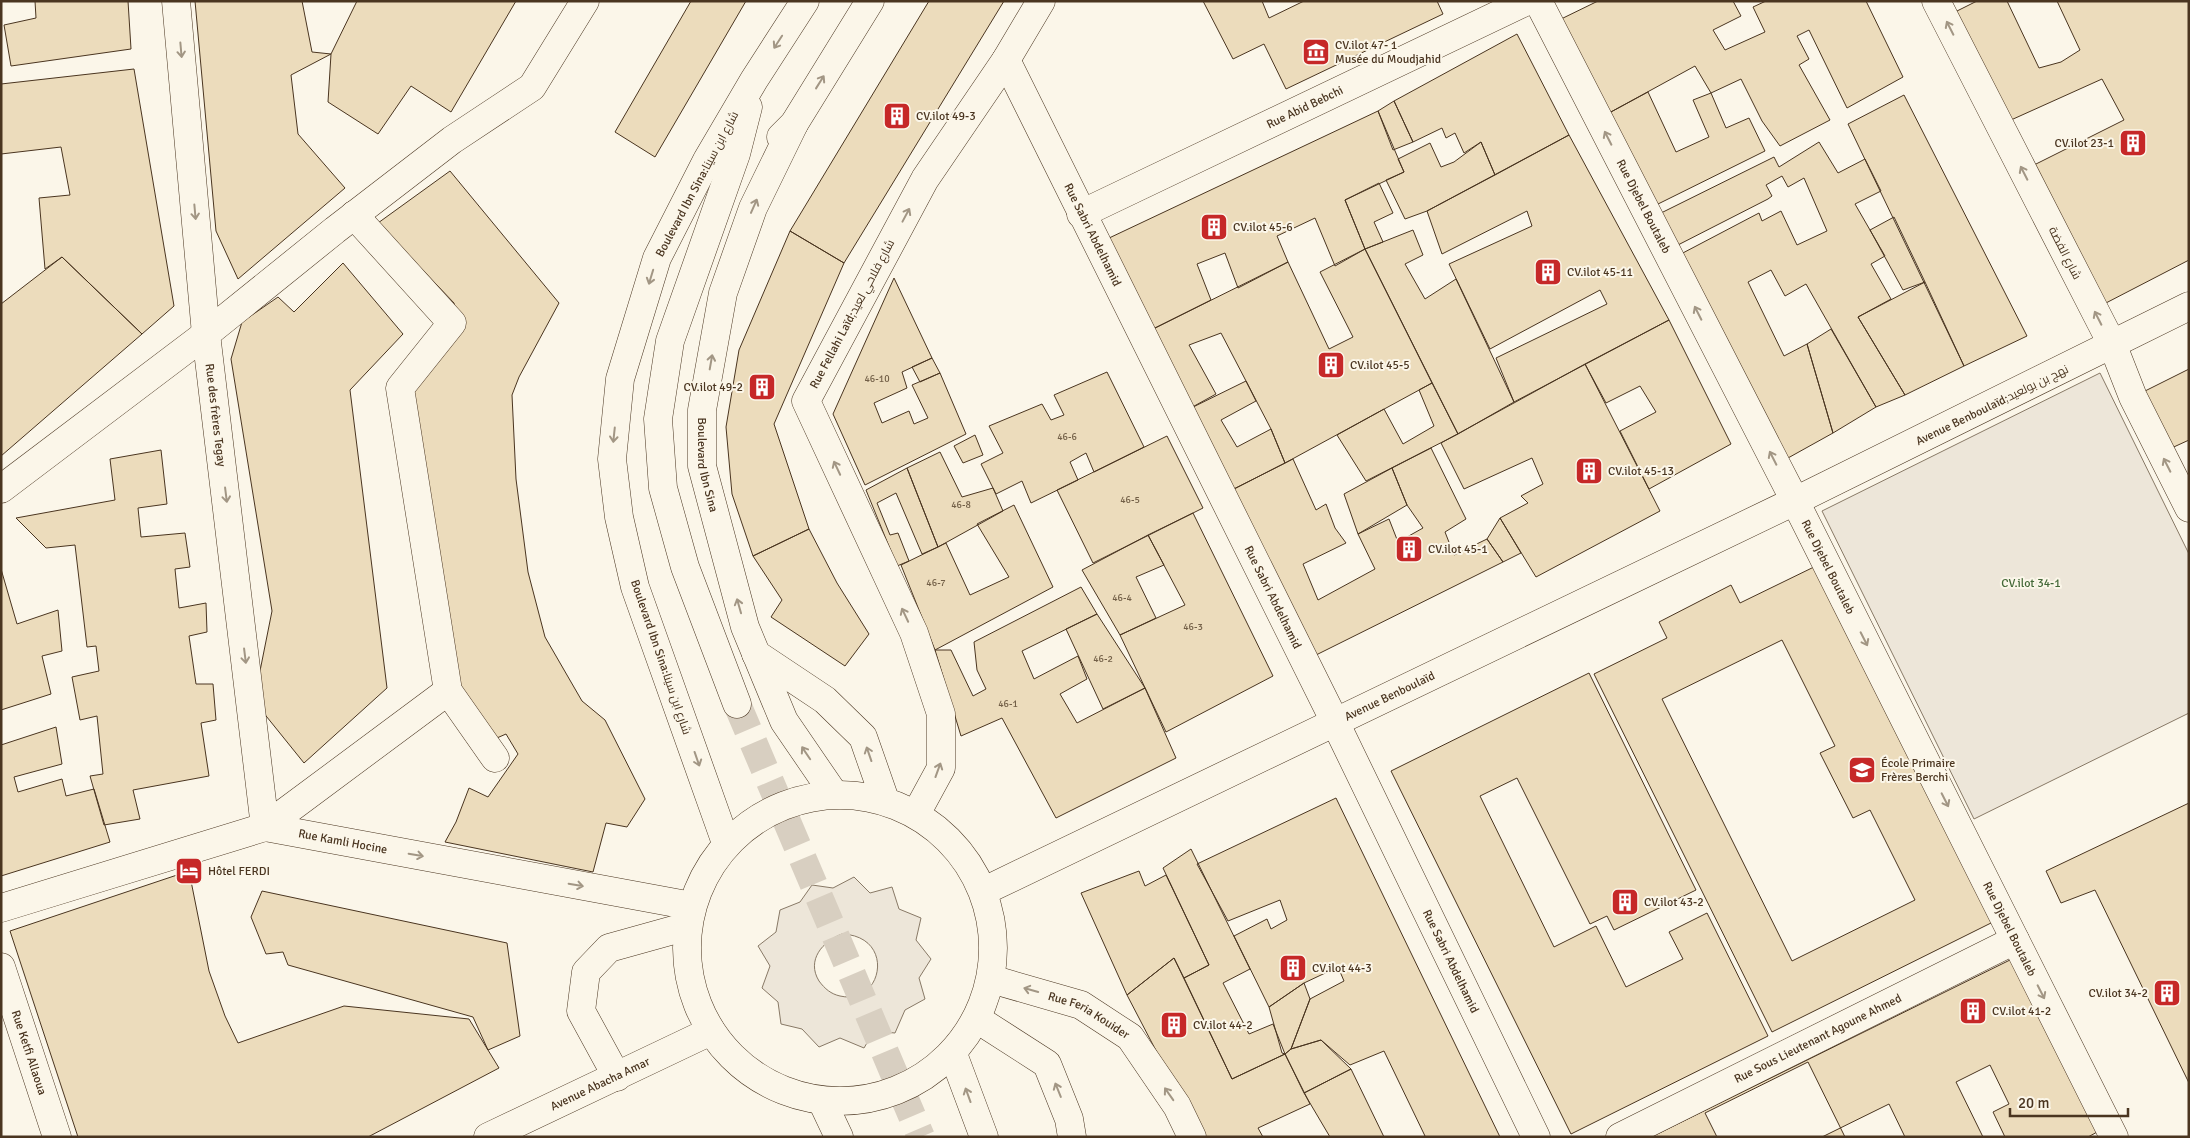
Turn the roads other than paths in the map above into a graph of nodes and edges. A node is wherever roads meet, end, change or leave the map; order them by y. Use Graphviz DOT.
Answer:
graph roads {
  1 [pos="176,1"];
  2 [pos="585,1"];
  3 [pos="804,1"];
  4 [pos="870,1"];
  5 [pos="1041,1"];
  6 [pos="1528,1"];
  7 [pos="1538,1"];
  8 [pos="1936,1"];
  9 [pos="1006,60"];
  10 [pos="754,80"];
  11 [pos="794,124"];
  12 [pos="1081,214"];
  13 [pos="354,215"];
  14 [pos="714,216"];
  15 [pos="2189,306"];
  16 [pos="206,334"];
  17 [pos="2113,346"];
  18 [pos="1,489"];
  19 [pos="1795,501"];
  20 [pos="2189,508"];
  21 [pos="756,654"];
  22 [pos="448,691"];
  23 [pos="737,704"];
  24 [pos="1336,724"];
  25 [pos="496,758"];
  26 [pos="834,794"];
  27 [pos="885,800"];
  28 [pos="916,814"];
  29 [pos="265,827"];
  30 [pos="726,844"];
  31 [pos="984,891"];
  32 [pos="1,908"];
  33 [pos="690,916"];
  34 [pos="2015,940"];
  35 [pos="1,967"];
  36 [pos="991,979"];
  37 [pos="977,1019"];
  38 [pos="711,1031"];
  39 [pos="953,1054"];
  40 [pos="617,1077"];
  41 [pos="822,1102"];
  42 [pos="57,1137"];
  43 [pos="488,1137"];
  44 [pos="839,1137"];
  45 [pos="984,1137"];
  46 [pos="1072,1137"];
  47 [pos="1192,1137"];
  48 [pos="1536,1137"];
  49 [pos="1620,1137"];
  50 [pos="2114,1137"];
  1 -- 16 [label="street, Rue des frères Tegay, one-way"];
  2 -- 13 [label="street"];
  3 -- 10 [label="street, Boulevard Ibn Sina:شارع ابن سينا, one-way"];
  11 -- 4 [label="street, one-way"];
  5 -- 9 [label="street, Rue Fellahi Laïd;شارع فلاحي لعيد"];
  6 -- 12 [label="street, Rue Abid Bebchi"];
  19 -- 7 [label="street, Rue Djebel Boutaleb, one-way"];
  17 -- 8 [label="street, شارع الفضة, one-way"];
  9 -- 12 [label="street, Rue Sabri Abdelhamid"];
  28 -- 9 [label="street, Rue Fellahi Laïd;شارع فلاحي لعيد, one-way"];
  10 -- 14 [label="street"];
  10 -- 30 [label="street, Boulevard Ibn Sina:شارع ابن سينا, one-way"];
  11 -- 14 [label="street"];
  21 -- 11 [label="street, Boulevard Ibn Sina, one-way"];
  12 -- 24 [label="street, Rue Sabri Abdelhamid"];
  13 -- 16 [label="street"];
  13 -- 22 [label="street"];
  14 -- 23 [label="street"];
  15 -- 17 [label="street, Avenue Benboulaïd;نهج بن بولعيد"];
  16 -- 18 [label="street"];
  16 -- 29 [label="street, Rue des frères Tegay, one-way"];
  17 -- 19 [label="street, Avenue Benboulaïd;نهج بن بولعيد"];
  20 -- 17 [label="street, شارع الفضة, one-way"];
  19 -- 24 [label="street, Avenue Benboulaïd"];
  19 -- 34 [label="street, Rue Djebel Boutaleb, one-way"];
  26 -- 21 [label="street, Boulevard Ibn Sina, one-way"];
  27 -- 21 [label="street, one-way"];
  22 -- 25 [label="street"];
  22 -- 29 [label="street"];
  24 -- 31 [label="street, Avenue Benboulaïd"];
  24 -- 48 [label="street, Rue Sabri Abdelhamid"];
  26 -- 27 [label="street"];
  26 -- 30 [label="street"];
  27 -- 28 [label="street"];
  28 -- 31 [label="street"];
  29 -- 32 [label="street, Rue Kamli Hocine"];
  29 -- 33 [label="street, Rue Kamli Hocine, one-way"];
  30 -- 33 [label="street"];
  31 -- 36 [label="street"];
  33 -- 38 [label="street"];
  33 -- 40 [label="street"];
  34 -- 49 [label="street, Rue Sous Lieutenant Agoune Ahmed"];
  34 -- 50 [label="street, Rue Djebel Boutaleb, one-way"];
  35 -- 42 [label="street, Rue Ketfi Allaoua"];
  36 -- 37 [label="street"];
  47 -- 36 [label="street, Rue Feria Kouider, one-way"];
  37 -- 39 [label="street"];
  46 -- 37 [label="street, one-way"];
  38 -- 40 [label="street, Avenue Abacha Amar"];
  38 -- 41 [label="street"];
  39 -- 41 [label="street"];
  45 -- 39 [label="street, one-way"];
  40 -- 43 [label="street, Avenue Abacha Amar"];
  41 -- 44 [label="street"];
}
